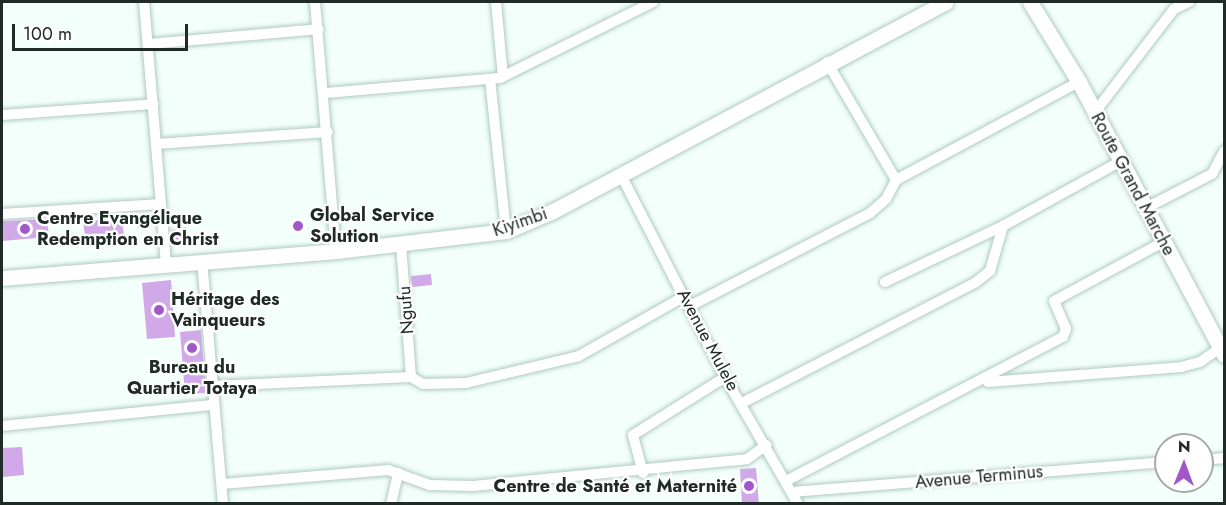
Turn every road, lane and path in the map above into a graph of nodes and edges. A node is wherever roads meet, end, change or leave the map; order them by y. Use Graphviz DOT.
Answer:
graph roads {
  1 [pos="144,2"];
  2 [pos="315,2"];
  3 [pos="496,2"];
  4 [pos="653,2"];
  5 [pos="946,2"];
  6 [pos="1189,2"];
  7 [pos="1036,6"];
  8 [pos="318,29"];
  9 [pos="148,44"];
  10 [pos="827,62"];
  11 [pos="503,77"];
  12 [pos="490,79"];
  13 [pos="1079,82"];
  14 [pos="325,93"];
  15 [pos="154,104"];
  16 [pos="1095,112"];
  17 [pos="2,115"];
  18 [pos="328,132"];
  19 [pos="156,144"];
  20 [pos="1224,151"];
  21 [pos="1121,161"];
  22 [pos="621,175"];
  23 [pos="896,180"];
  24 [pos="160,204"];
  25 [pos="1146,208"];
  26 [pos="2,214"];
  27 [pos="1003,226"];
  28 [pos="506,231"];
  29 [pos="1163,242"];
  30 [pos="400,244"];
  31 [pos="336,250"];
  32 [pos="202,260"];
  33 [pos="166,263"];
  34 [pos="4,276"];
  35 [pos="885,282"];
  36 [pos="688,301"];
  37 [pos="1222,352"];
  38 [pos="411,377"];
  39 [pos="725,377"];
  40 [pos="979,384"];
  41 [pos="213,386"];
  42 [pos="742,403"];
  43 [pos="214,405"];
  44 [pos="2,426"];
  45 [pos="765,445"];
  46 [pos="1154,463"];
  47 [pos="398,473"];
  48 [pos="643,473"];
  49 [pos="786,481"];
  50 [pos="222,484"];
  51 [pos="792,492"];
  52 [pos="223,504"];
  53 [pos="391,504"];
  54 [pos="798,504"];
  1 -- 9 [label="street"];
  2 -- 8 [label="street"];
  3 -- 11 [label="street"];
  4 -- 11 [label="street"];
  5 -- 10 [label="street, Kiyimbi"];
  6 -- 16 [label="street"];
  7 -- 13 [label="street, Route Grand Marche"];
  8 -- 9 [label="street"];
  8 -- 14 [label="street"];
  9 -- 15 [label="street"];
  10 -- 22 [label="street, Kiyimbi"];
  10 -- 23 [label="street"];
  11 -- 12 [label="street"];
  12 -- 14 [label="street"];
  12 -- 28 [label="street"];
  13 -- 16 [label="street, Route Grand Marche"];
  13 -- 23 [label="street"];
  14 -- 18 [label="street"];
  15 -- 17 [label="street"];
  15 -- 19 [label="street"];
  16 -- 21 [label="street, Route Grand Marche"];
  18 -- 19 [label="street"];
  18 -- 31 [label="street"];
  19 -- 24 [label="street"];
  20 -- 25 [label="street"];
  21 -- 25 [label="street, Route Grand Marche"];
  21 -- 27 [label="street"];
  22 -- 28 [label="street, Kiyimbi"];
  22 -- 36 [label="street, Avenue Mulele"];
  23 -- 36 [label="street"];
  24 -- 26 [label="street"];
  24 -- 33 [label="street"];
  25 -- 29 [label="street, Route Grand Marche"];
  27 -- 35 [label="street"];
  27 -- 42 [label="street"];
  28 -- 30 [label="street, Kiyimbi"];
  29 -- 37 [label="street, Route Grand Marche"];
  29 -- 40 [label="street"];
  30 -- 31 [label="street, Kiyimbi"];
  30 -- 38 [label="street, Ngufu"];
  31 -- 32 [label="street, Kiyimbi"];
  32 -- 33 [label="street, Kiyimbi"];
  32 -- 41 [label="street"];
  33 -- 34 [label="street, Kiyimbi"];
  36 -- 38 [label="street"];
  36 -- 39 [label="street, Avenue Mulele"];
  37 -- 40 [label="street"];
  38 -- 41 [label="street"];
  39 -- 42 [label="street, Avenue Mulele"];
  39 -- 48 [label="street"];
  40 -- 49 [label="street"];
  41 -- 43 [label="street"];
  42 -- 45 [label="street, Avenue Mulele"];
  43 -- 44 [label="street"];
  43 -- 50 [label="street"];
  45 -- 48 [label="street"];
  45 -- 49 [label="street, Avenue Mulele"];
  46 -- 51 [label="street, Avenue Terminus"];
  47 -- 48 [label="street"];
  47 -- 50 [label="street"];
  47 -- 53 [label="street"];
  49 -- 51 [label="street, Avenue Mulele"];
  50 -- 52 [label="street"];
  51 -- 54 [label="street, Avenue Mulele"];
}
